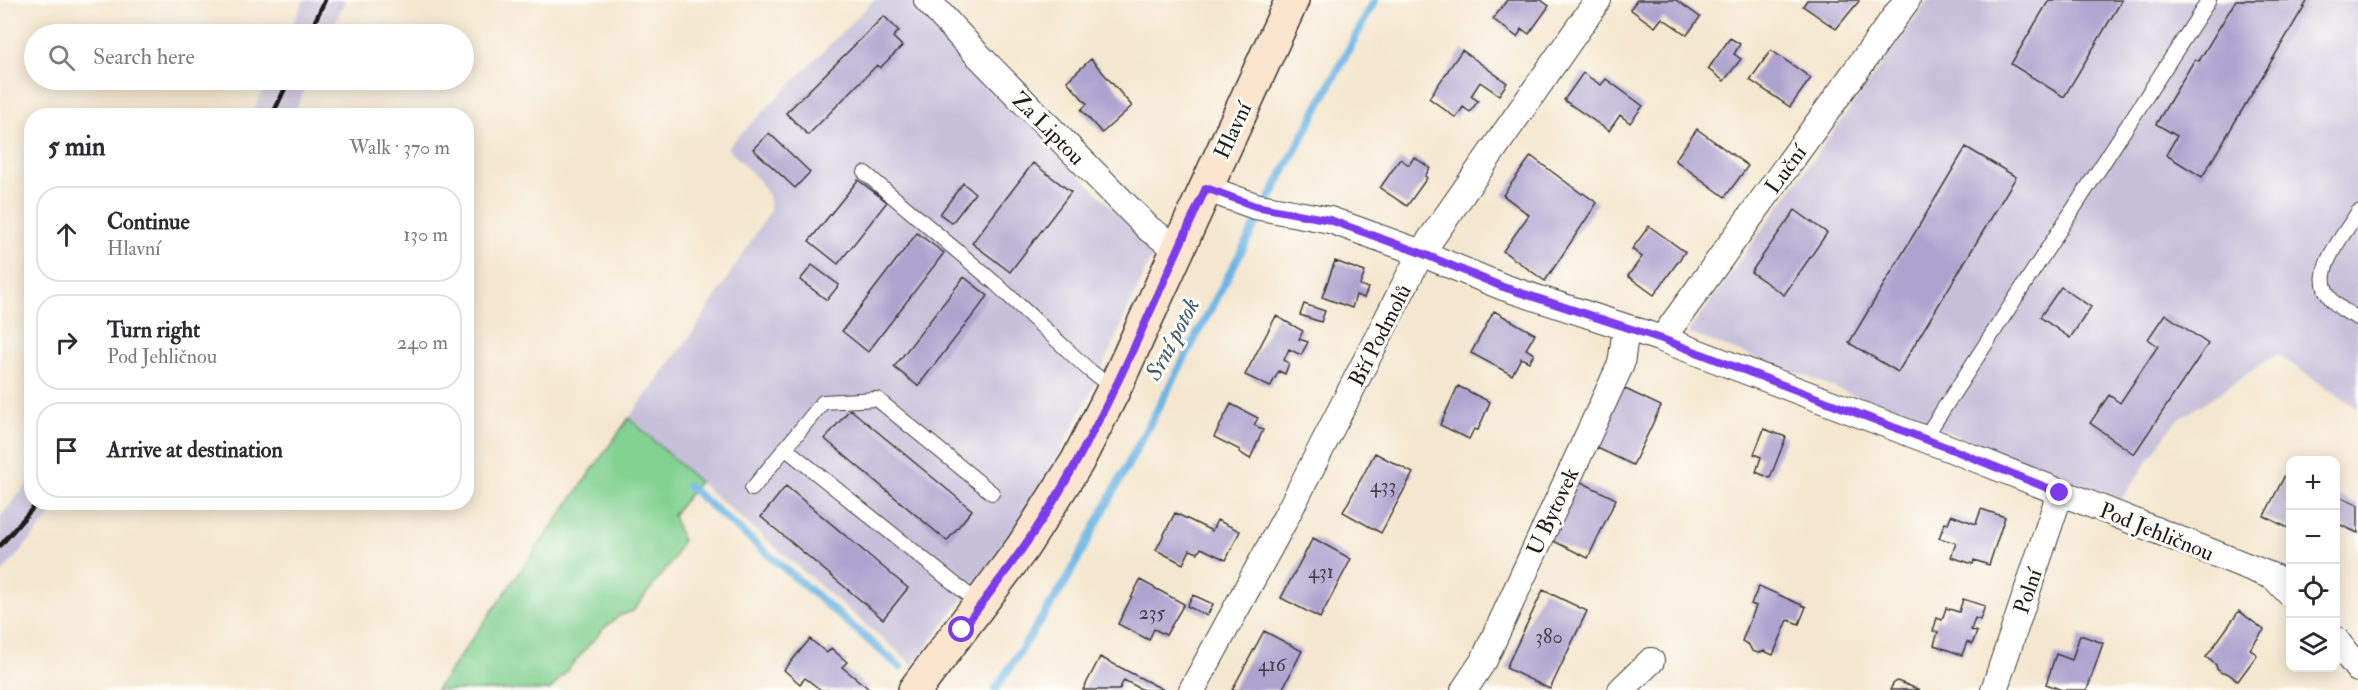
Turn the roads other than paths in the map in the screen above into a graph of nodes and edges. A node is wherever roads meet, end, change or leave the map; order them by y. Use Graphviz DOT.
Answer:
graph roads {
  1 [pos="927,0"];
  2 [pos="1292,0"];
  3 [pos="1598,0"];
  4 [pos="1907,0"];
  5 [pos="2209,0"];
  6 [pos="865,173"];
  7 [pos="1206,188"];
  8 [pos="2358,212"];
  9 [pos="1178,249"];
  10 [pos="1421,253"];
  11 [pos="2358,318"];
  12 [pos="1626,328"];
  13 [pos="1662,339"];
  14 [pos="1114,389"];
  15 [pos="1924,439"];
  16 [pos="785,448"];
  17 [pos="752,489"];
  18 [pos="992,493"];
  19 [pos="2060,493"];
  20 [pos="2286,590"];
  21 [pos="981,605"];
  22 [pos="2340,645"];
  23 [pos="1651,661"];
  24 [pos="2358,669"];
  25 [pos="915,690"];
  26 [pos="1192,690"];
  27 [pos="1464,690"];
  28 [pos="1621,690"];
  29 [pos="1994,690"];
  1 -- 9 [label="street, Za Liptou"];
  2 -- 7 [label="street, Hlavní"];
  3 -- 10 [label="street, Bří Podmolů"];
  4 -- 13 [label="street, Luční"];
  5 -- 15 [label="lane"];
  6 -- 14 [label="lane"];
  7 -- 9 [label="street, Hlavní"];
  7 -- 10 [label="street, Pod Jehličnou"];
  8 -- 11 [label="lane"];
  9 -- 14 [label="street, Hlavní"];
  10 -- 12 [label="street, Pod Jehličnou"];
  10 -- 26 [label="street, Bří Podmolů"];
  12 -- 13 [label="street, Pod Jehličnou"];
  12 -- 27 [label="street, U Bytovek"];
  13 -- 15 [label="street, Pod Jehličnou"];
  14 -- 21 [label="street, Hlavní"];
  15 -- 19 [label="street, Pod Jehličnou"];
  16 -- 17 [label="lane"];
  16 -- 18 [label="lane"];
  16 -- 21 [label="lane"];
  19 -- 20 [label="street, Pod Jehličnou"];
  19 -- 29 [label="street, Polní"];
  21 -- 25 [label="street, Hlavní"];
  22 -- 24 [label="street"];
  23 -- 28 [label="street"];
}
